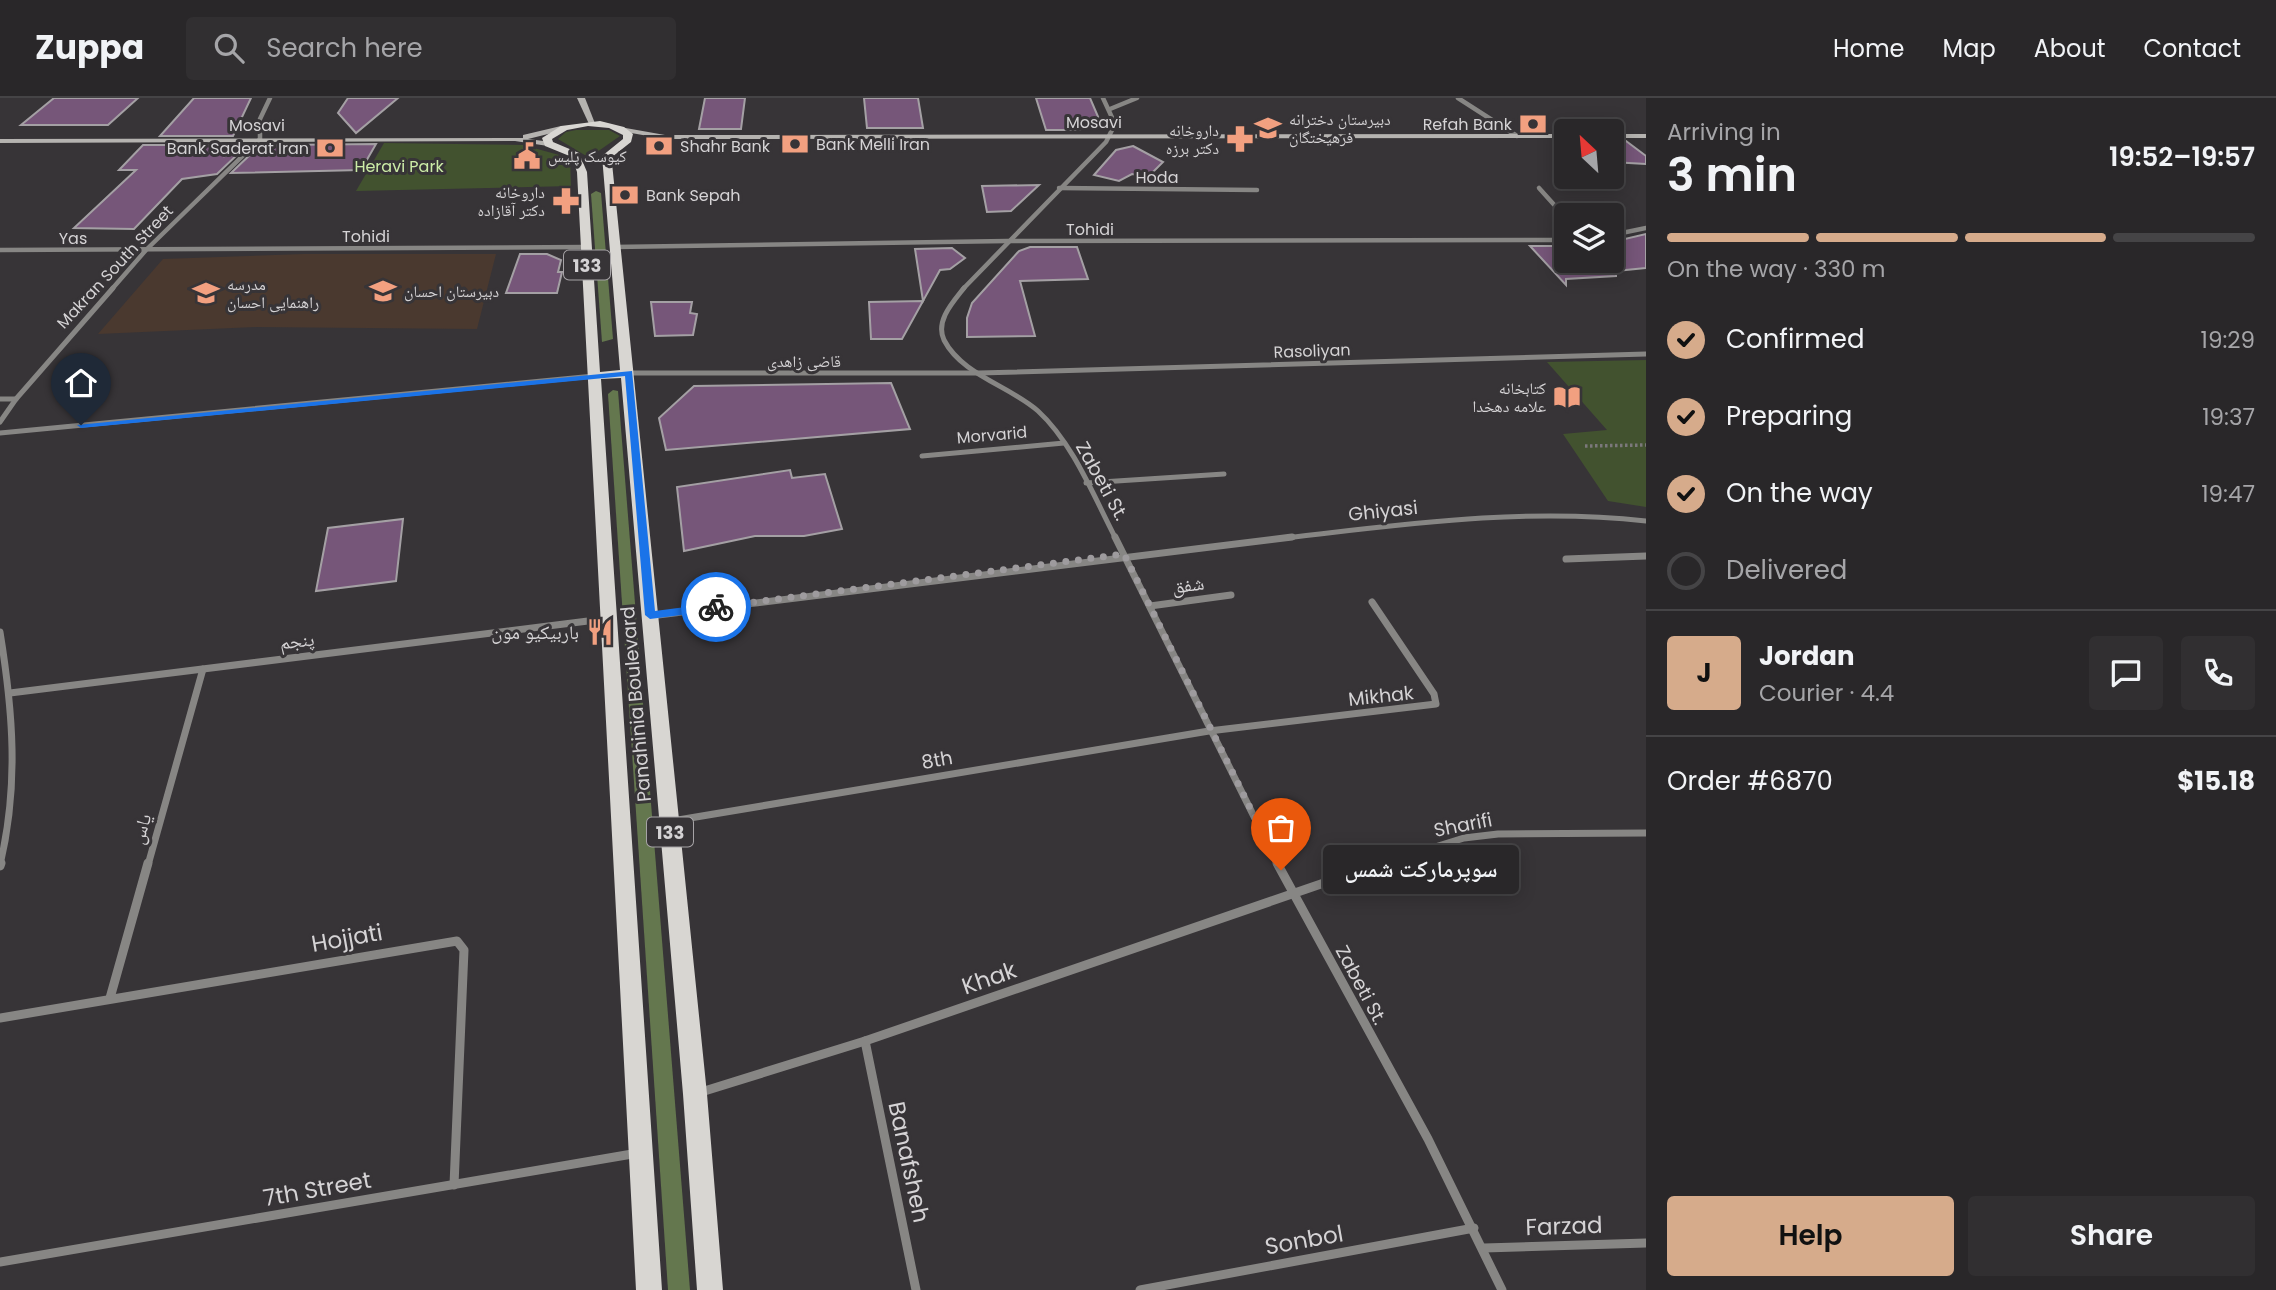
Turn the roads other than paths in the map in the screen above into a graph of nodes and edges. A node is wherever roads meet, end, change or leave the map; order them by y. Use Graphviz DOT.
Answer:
graph roads {
  1 [pos="270,98"];
  2 [pos="581,98"];
  3 [pos="1104,98"];
  4 [pos="1137,98"];
  5 [pos="1458,98"];
  6 [pos="1110,108"];
  7 [pos="593,124"];
  8 [pos="561,128"];
  9 [pos="623,129"];
  10 [pos="1110,135"];
  11 [pos="1646,135"];
  12 [pos="1517,136"];
  13 [pos="1554,136"];
  14 [pos="1624,136"];
  15 [pos="260,139"];
  16 [pos="514,139"];
  17 [pos="0,141"];
  18 [pos="548,144"];
  19 [pos="1058,188"];
  20 [pos="1539,188"];
  21 [pos="1256,190"];
  22 [pos="1554,205"];
  23 [pos="1646,228"];
  24 [pos="1624,233"];
  25 [pos="1554,240"];
  26 [pos="1007,241"];
  27 [pos="586,247"];
  28 [pos="614,247"];
  29 [pos="0,250"];
  30 [pos="146,250"];
  31 [pos="1646,354"];
  32 [pos="629,373"];
  33 [pos="979,373"];
  34 [pos="594,376"];
  35 [pos="0,399"];
  36 [pos="16,399"];
  37 [pos="0,422"];
  38 [pos="0,433"];
  39 [pos="1064,443"];
  40 [pos="922,456"];
  41 [pos="1224,474"];
  42 [pos="1086,483"];
  43 [pos="1646,521"];
  44 [pos="1124,554"];
  45 [pos="1646,555"];
  46 [pos="1566,559"];
  47 [pos="1231,595"];
  48 [pos="1372,601"];
  49 [pos="1150,606"];
  50 [pos="650,615"];
  51 [pos="588,621"];
  52 [pos="0,632"];
  53 [pos="203,669"];
  54 [pos="10,694"];
  55 [pos="1209,731"];
  56 [pos="669,821"];
  57 [pos="1646,833"];
  58 [pos="0,866"];
  59 [pos="1293,894"];
  60 [pos="110,998"];
  61 [pos="0,1018"];
  62 [pos="865,1041"];
  63 [pos="695,1094"];
  64 [pos="641,1153"];
  65 [pos="454,1185"];
  66 [pos="1474,1228"];
  67 [pos="1646,1243"];
  68 [pos="1484,1248"];
  69 [pos="0,1262"];
  70 [pos="649,1290"];
  71 [pos="709,1290"];
  72 [pos="916,1290"];
  73 [pos="1140,1290"];
  74 [pos="1502,1290"];
  1 -- 15 [label="street"];
  2 -- 7 [label="main road"];
  3 -- 6 [label="street"];
  4 -- 6 [label="street"];
  5 -- 12 [label="street"];
  6 -- 10 [label="street"];
  7 -- 8 [label="main road"];
  7 -- 9 [label="main road"];
  8 -- 16 [label="main road, Mosavi"];
  8 -- 18 [label="main road"];
  9 -- 10 [label="main road, Mosavi"];
  9 -- 28 [label="main road, Panahinia Boulevard / 133"];
  10 -- 12 [label="main road, Mosavi"];
  10 -- 19 [label="street, Zabeti St."];
  11 -- 14 [label="main road"];
  12 -- 13 [label="main road, Mosavi"];
  15 -- 16 [label="main road, Mosavi"];
  15 -- 17 [label="main road, Mosavi"];
  15 -- 30 [label="street, Makran South Street"];
  16 -- 18 [label="main road, Mosavi"];
  18 -- 27 [label="main road, Panahinia Boulevard / 133"];
  19 -- 21 [label="street, Hoda"];
  19 -- 26 [label="street, Zabeti St."];
  20 -- 22 [label="street"];
  23 -- 24 [label="street"];
  25 -- 26 [label="street, Tohidi"];
  26 -- 28 [label="street, Tohidi"];
  26 -- 33 [label="street, Zabeti St."];
  27 -- 30 [label="street, Tohidi"];
  27 -- 34 [label="main road, Panahinia Boulevard / 133"];
  28 -- 32 [label="main road, Panahinia Boulevard / 133"];
  29 -- 30 [label="street, Yas"];
  30 -- 36 [label="street, Makran South Street"];
  31 -- 33 [label="street, Rasoliyan"];
  32 -- 33 [label="street, قاضی زاهدی"];
  32 -- 34 [label="main road"];
  32 -- 50 [label="main road, Panahinia Boulevard / 133"];
  33 -- 39 [label="street, Zabeti St."];
  34 -- 38 [label="street"];
  34 -- 64 [label="main road, Panahinia Boulevard / 133"];
  35 -- 36 [label="street"];
  36 -- 37 [label="street, Makran South Street"];
  39 -- 40 [label="street, Morvarid"];
  39 -- 42 [label="street, Zabeti St."];
  41 -- 42 [label="street"];
  42 -- 44 [label="street, Zabeti St."];
  43 -- 44 [label="street, Ghiyasi"];
  44 -- 49 [label="street, Zabeti St."];
  44 -- 50 [label="street, Ghiyasi"];
  45 -- 46 [label="street"];
  47 -- 49 [label="street, شفق"];
  48 -- 55 [label="street, Mikhak"];
  49 -- 55 [label="street, Zabeti St."];
  50 -- 56 [label="main road, Panahinia Boulevard / 133"];
  51 -- 53 [label="street, پنجم"];
  52 -- 54 [label="street"];
  53 -- 54 [label="street, پنجم"];
  53 -- 60 [label="street, یاس"];
  54 -- 58 [label="street"];
  55 -- 56 [label="street, 8th"];
  55 -- 59 [label="street, Zabeti St."];
  56 -- 63 [label="main road, Panahinia Boulevard / 133"];
  57 -- 59 [label="street, Sharifi"];
  59 -- 62 [label="street, Khak"];
  59 -- 66 [label="street, Zabeti St."];
  60 -- 61 [label="street, Hojjati"];
  60 -- 65 [label="street, Hojjati"];
  62 -- 63 [label="street, Khak"];
  62 -- 72 [label="street, Banafsheh"];
  63 -- 71 [label="main road, Panahinia Boulevard / 133"];
  64 -- 65 [label="street, 7th Street"];
  64 -- 70 [label="main road, Panahinia Boulevard / 133"];
  65 -- 69 [label="street, 7th Street"];
  66 -- 68 [label="street, Zabeti St."];
  66 -- 73 [label="street, Sonbol"];
  67 -- 68 [label="street, Farzad"];
  68 -- 74 [label="street, Zabeti St."];
}
